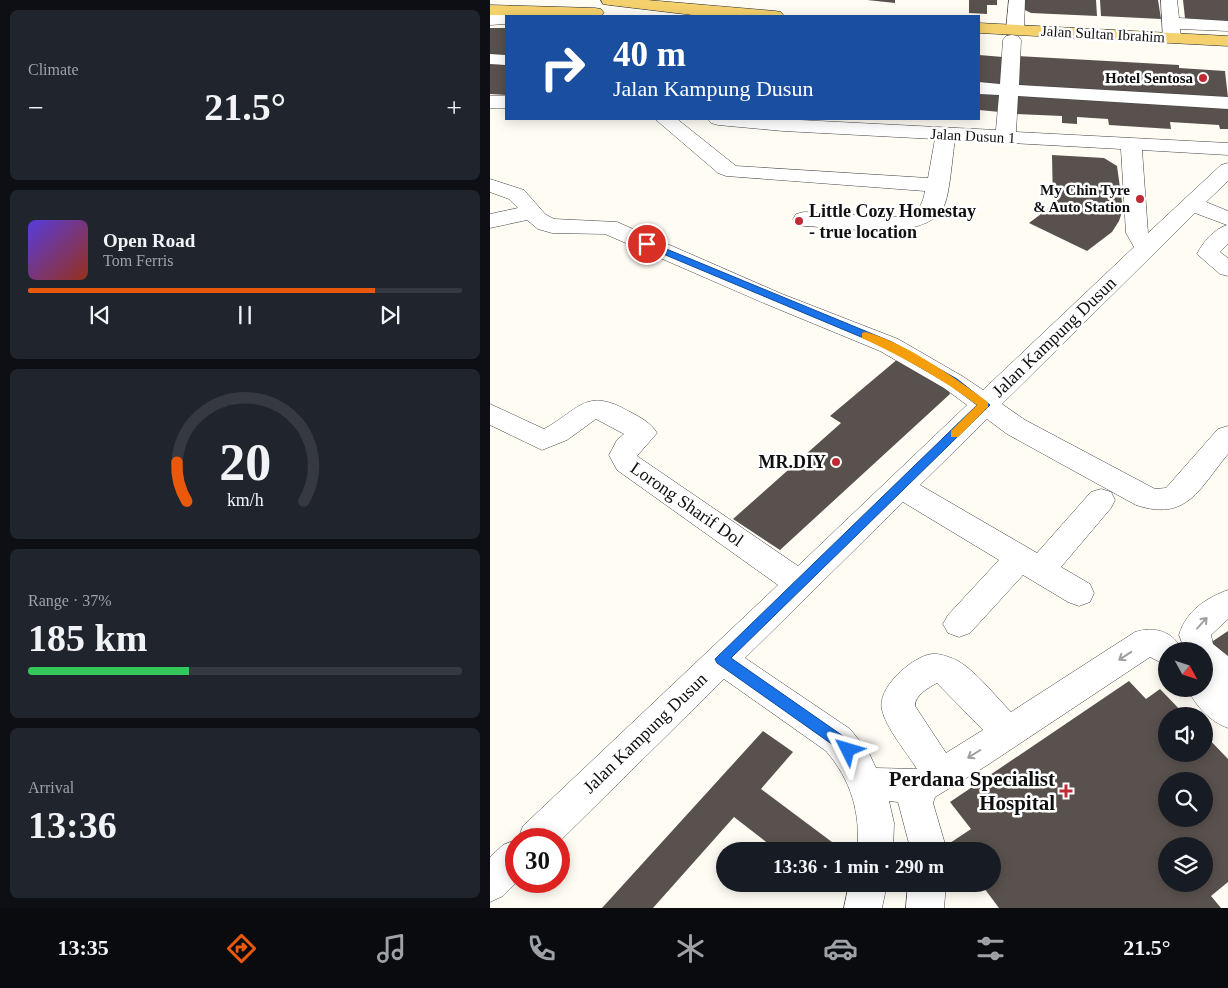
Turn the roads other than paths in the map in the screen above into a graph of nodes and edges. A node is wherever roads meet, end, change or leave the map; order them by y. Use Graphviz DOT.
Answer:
graph roads {
  1 [pos="530,0"];
  2 [pos="609,0"];
  3 [pos="1017,0"];
  4 [pos="1169,0"];
  5 [pos="490,10"];
  6 [pos="604,15"];
  7 [pos="760,15"];
  8 [pos="505,19"];
  9 [pos="490,20"];
  10 [pos="1228,26"];
  11 [pos="980,28"];
  12 [pos="1172,30"];
  13 [pos="1014,35"];
  14 [pos="980,39"];
  15 [pos="1228,41"];
  16 [pos="1228,52"];
  17 [pos="490,59"];
  18 [pos="505,60"];
  19 [pos="980,88"];
  20 [pos="1009,90"];
  21 [pos="490,102"];
  22 [pos="505,102"];
  23 [pos="1228,103"];
  24 [pos="666,120"];
  25 [pos="744,120"];
  26 [pos="770,121"];
  27 [pos="849,124"];
  28 [pos="946,134"];
  29 [pos="1006,137"];
  30 [pos="1131,144"];
  31 [pos="1228,149"];
  32 [pos="1228,169"];
  33 [pos="490,185"];
  34 [pos="936,185"];
  35 [pos="1196,200"];
  36 [pos="1228,207"];
  37 [pos="531,212"];
  38 [pos="804,219"];
  39 [pos="1228,219"];
  40 [pos="490,221"];
  41 [pos="1228,232"];
  42 [pos="1146,249"];
  43 [pos="1228,269"];
  44 [pos="984,405"];
  45 [pos="490,413"];
  46 [pos="1228,436"];
  47 [pos="900,486"];
  48 [pos="1101,500"];
  49 [pos="1030,564"];
  50 [pos="800,583"];
  51 [pos="1079,593"];
  52 [pos="1228,603"];
  53 [pos="959,624"];
  54 [pos="1195,642"];
  55 [pos="1158,645"];
  56 [pos="721,659"];
  57 [pos="1213,663"];
  58 [pos="1228,677"];
  59 [pos="1212,697"];
  60 [pos="1228,713"];
  61 [pos="1008,732"];
  62 [pos="931,780"];
  63 [pos="864,784"];
  64 [pos="547,828"];
  65 [pos="876,842"];
  66 [pos="926,842"];
  67 [pos="505,869"];
  68 [pos="490,883"];
  69 [pos="866,892"];
  70 [pos="926,892"];
  71 [pos="863,908"];
  72 [pos="925,908"];
  1 -- 6 [label="main road"];
  2 -- 7 [label="main road"];
  3 -- 13 [label="street"];
  4 -- 12 [label="street"];
  5 -- 6 [label="main road"];
  8 -- 9 [label="street"];
  10 -- 12 [label="street"];
  11 -- 13 [label="main road, Jalan Sultan Ibrahim"];
  12 -- 13 [label="main road, Jalan Sultan Ibrahim"];
  12 -- 15 [label="main road, Jalan Sultan Ibrahim"];
  13 -- 14 [label="main road, Jalan Sultan Ibrahim"];
  13 -- 16 [label="main road, Jalan Sultan Ibrahim"];
  13 -- 20 [label="street"];
  17 -- 18 [label="street"];
  19 -- 20 [label="street"];
  20 -- 23 [label="street"];
  20 -- 29 [label="street"];
  21 -- 22 [label="street"];
  24 -- 34 [label="street"];
  25 -- 26 [label="street, Jalan Dusun 1"];
  26 -- 27 [label="street, Jalan Dusun 1"];
  27 -- 28 [label="street, Jalan Dusun 1"];
  28 -- 29 [label="street, Jalan Dusun 1"];
  28 -- 34 [label="street"];
  29 -- 30 [label="street, Jalan Dusun 1"];
  30 -- 31 [label="street, Jalan Dusun 1"];
  30 -- 42 [label="street"];
  32 -- 35 [label="street, Jalan Kampung Dusun"];
  33 -- 37 [label="street"];
  34 -- 38 [label="street"];
  35 -- 36 [label="street"];
  35 -- 39 [label="street"];
  35 -- 42 [label="street, Jalan Kampung Dusun"];
  37 -- 40 [label="street"];
  37 -- 44 [label="street"];
  41 -- 43 [label="street"];
  42 -- 44 [label="street, Jalan Kampung Dusun"];
  44 -- 46 [label="street"];
  44 -- 47 [label="street, Jalan Kampung Dusun"];
  45 -- 50 [label="street, Lorong Sharif Dol"];
  47 -- 49 [label="street"];
  47 -- 50 [label="street, Jalan Kampung Dusun"];
  48 -- 49 [label="street"];
  49 -- 51 [label="street"];
  49 -- 53 [label="street"];
  50 -- 56 [label="street, Jalan Kampung Dusun"];
  54 -- 52 [label="street, one-way"];
  55 -- 61 [label="street, one-way"];
  56 -- 63 [label="street"];
  56 -- 64 [label="street, Jalan Kampung Dusun"];
  57 -- 58 [label="street"];
  59 -- 60 [label="street"];
  61 -- 62 [label="street, one-way"];
  61 -- 62 [label="street"];
  62 -- 63 [label="street"];
  62 -- 66 [label="street"];
  63 -- 65 [label="street"];
  67 -- 68 [label="street"];
  69 -- 71 [label="street"];
  70 -- 72 [label="street"];
}
